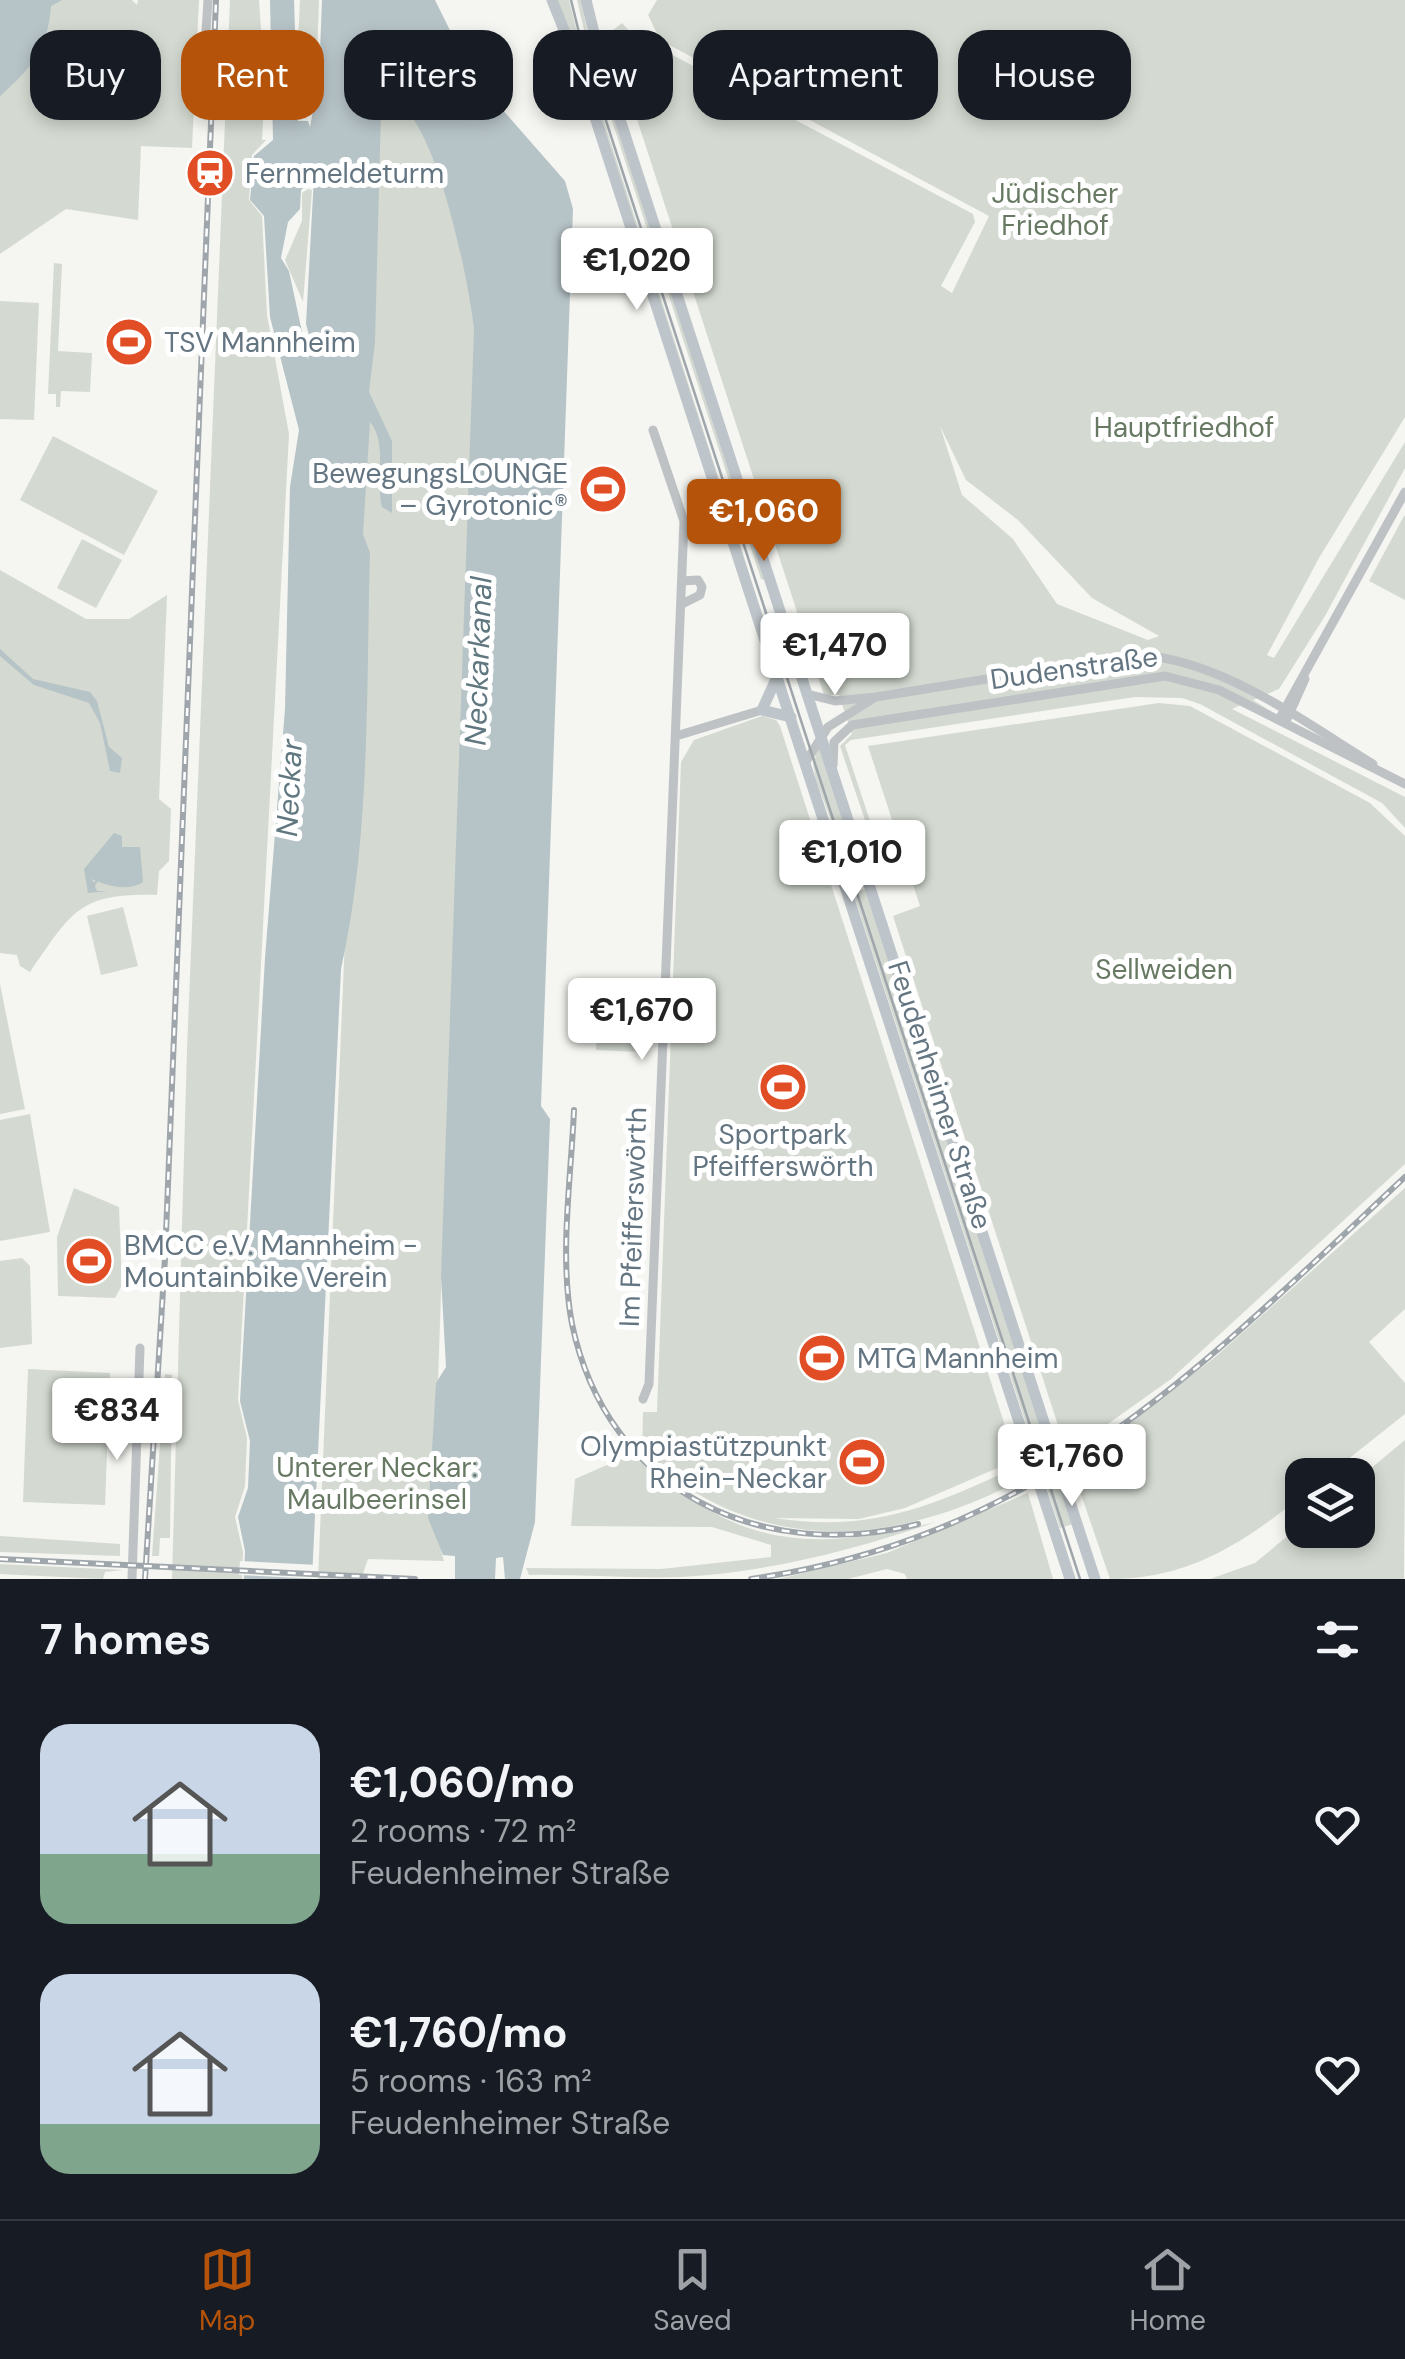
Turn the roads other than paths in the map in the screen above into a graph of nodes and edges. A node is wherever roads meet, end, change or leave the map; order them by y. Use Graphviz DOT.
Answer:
graph roads {
  1 [pos="208,0"];
  2 [pos="552,0"];
  3 [pos="586,0"];
  4 [pos="207,30"];
  5 [pos="653,430"];
  6 [pos="1405,492"];
  7 [pos="682,581"];
  8 [pos="750,591"];
  9 [pos="776,598"];
  10 [pos="682,604"];
  11 [pos="1306,675"];
  12 [pos="778,678"];
  13 [pos="807,694"];
  14 [pos="876,697"];
  15 [pos="762,710"];
  16 [pos="1281,710"];
  17 [pos="1292,716"];
  18 [pos="790,717"];
  19 [pos="1281,724"];
  20 [pos="820,734"];
  21 [pos="676,736"];
  22 [pos="806,763"];
  23 [pos="833,773"];
  24 [pos="1401,783"];
  25 [pos="842,872"];
  26 [pos="868,879"];
  27 [pos="140,1348"];
  28 [pos="643,1399"];
  29 [pos="1057,1536"];
  30 [pos="1082,1539"];
  31 [pos="132,1579"];
  32 [pos="1070,1579"];
  33 [pos="1095,1579"];
  1 -- 4 [label="street"];
  2 -- 8 [label="main road, Feudenheimer Straße"];
  3 -- 9 [label="main road, Feudenheimer Straße"];
  5 -- 7 [label="street, Im Pfeifferswörth"];
  6 -- 11 [label="street"];
  7 -- 10 [label="street, Im Pfeifferswörth"];
  7 -- 10 [label="street, Im Pfeifferswörth"];
  8 -- 9 [label="main road"];
  8 -- 12 [label="main road, Feudenheimer Straße"];
  9 -- 13 [label="main road, Feudenheimer Straße"];
  10 -- 21 [label="street, Im Pfeifferswörth"];
  11 -- 16 [label="street"];
  11 -- 17 [label="street"];
  12 -- 15 [label="main road"];
  12 -- 18 [label="main road, Feudenheimer Straße"];
  13 -- 14 [label="street, Dudenstraße"];
  13 -- 20 [label="main road, Feudenheimer Straße"];
  14 -- 16 [label="street, Dudenstraße"];
  14 -- 20 [label="street, Dudenstraße"];
  15 -- 18 [label="main road"];
  15 -- 21 [label="street"];
  16 -- 17 [label="street, Dudenstraße"];
  16 -- 19 [label="street"];
  17 -- 19 [label="street"];
  17 -- 24 [label="street, Dudenstraße"];
  18 -- 22 [label="main road, Feudenheimer Straße"];
  19 -- 23 [label="street, Dudenstraße"];
  19 -- 24 [label="street, Dudenstraße"];
  20 -- 22 [label="street"];
  20 -- 23 [label="main road, Feudenheimer Straße"];
  21 -- 28 [label="street, Im Pfeifferswörth"];
  22 -- 25 [label="main road, Feudenheimer Straße"];
  23 -- 26 [label="main road, Feudenheimer Straße"];
  25 -- 26 [label="main road"];
  25 -- 29 [label="main road, Feudenheimer Straße"];
  26 -- 30 [label="main road, Feudenheimer Straße"];
  27 -- 31 [label="street"];
  29 -- 30 [label="main road"];
  29 -- 32 [label="main road, Feudenheimer Straße"];
  30 -- 33 [label="main road, Feudenheimer Straße"];
}
